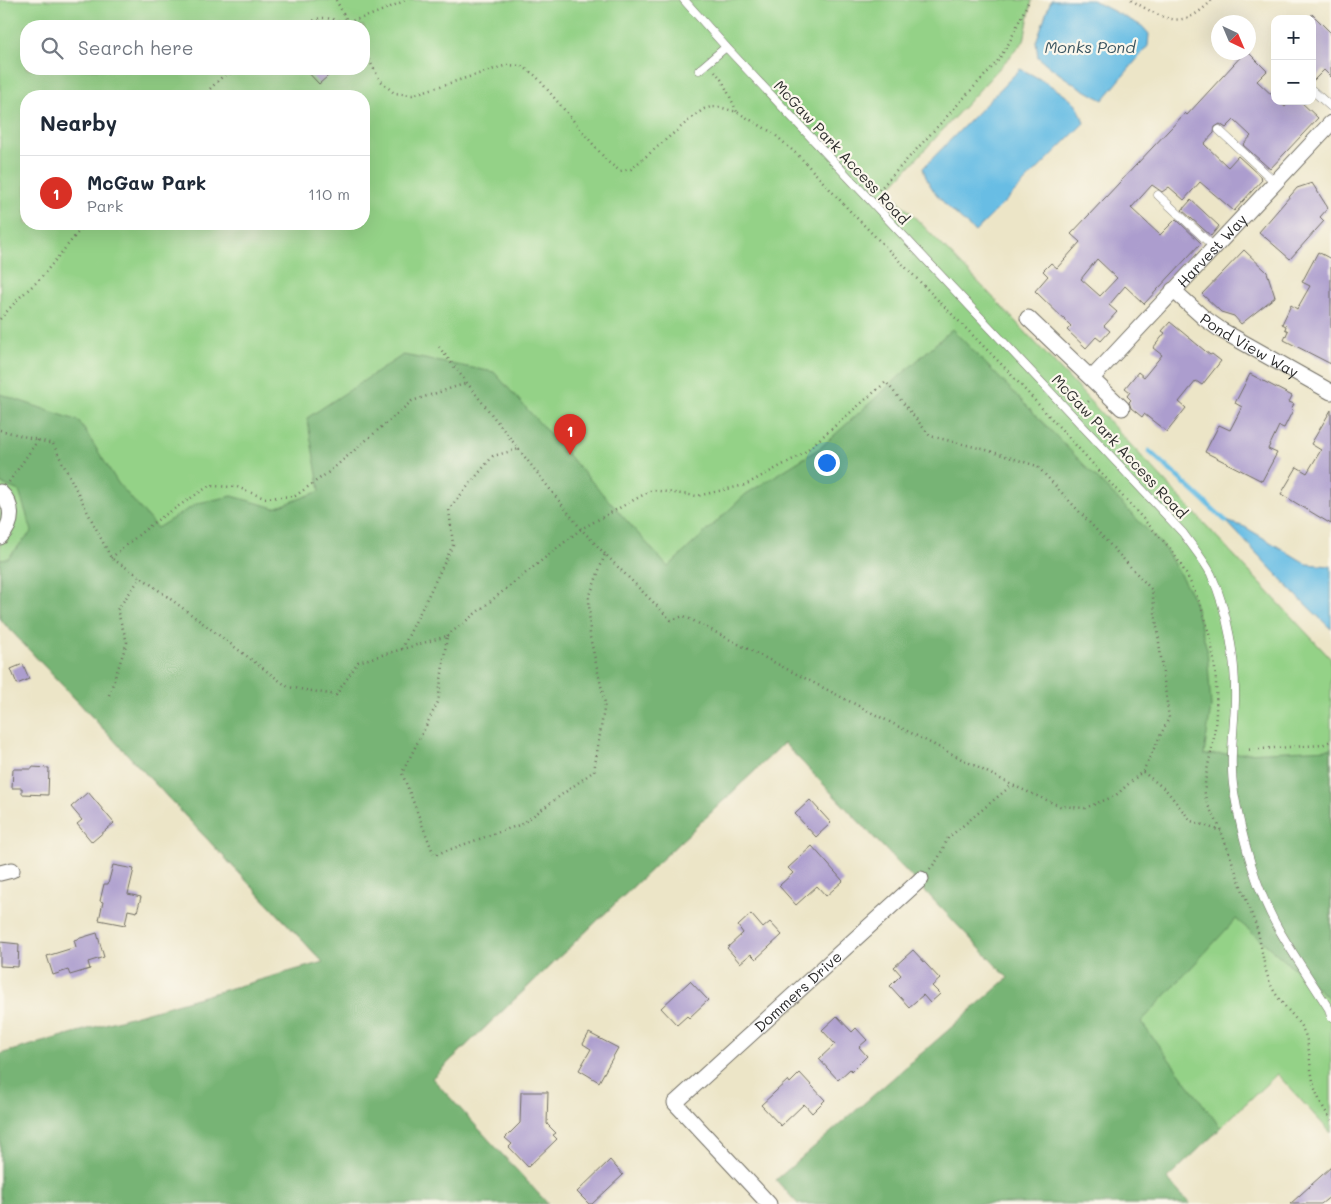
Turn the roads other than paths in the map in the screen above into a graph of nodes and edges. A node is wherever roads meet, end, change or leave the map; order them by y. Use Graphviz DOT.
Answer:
graph roads {
  1 [pos="684,0"];
  2 [pos="726,47"];
  3 [pos="699,70"];
  4 [pos="1316,94"];
  5 [pos="1331,107"];
  6 [pos="1331,123"];
  7 [pos="1219,130"];
  8 [pos="1275,182"];
  9 [pos="1158,196"];
  10 [pos="1214,247"];
  11 [pos="1173,290"];
  12 [pos="1028,318"];
  13 [pos="1097,383"];
  14 [pos="1330,388"];
  15 [pos="1122,408"];
  16 [pos="1,492"];
  17 [pos="0,537"];
  18 [pos="921,879"];
  19 [pos="1331,1017"];
  20 [pos="769,1204"];
  1 -- 2 [label="lane, McGaw Park Access Road"];
  2 -- 3 [label="lane"];
  2 -- 19 [label="lane, McGaw Park Access Road"];
  4 -- 5 [label="lane"];
  6 -- 8 [label="street, Harvest Way"];
  7 -- 8 [label="lane"];
  8 -- 10 [label="street, Harvest Way"];
  9 -- 10 [label="lane"];
  10 -- 11 [label="street, Harvest Way"];
  11 -- 13 [label="street, Harvest Way"];
  11 -- 14 [label="street, Pond View Way"];
  12 -- 13 [label="street"];
  13 -- 15 [label="street"];
  16 -- 17 [label="street"];
  18 -- 20 [label="street, Dommers Drive"];
}
